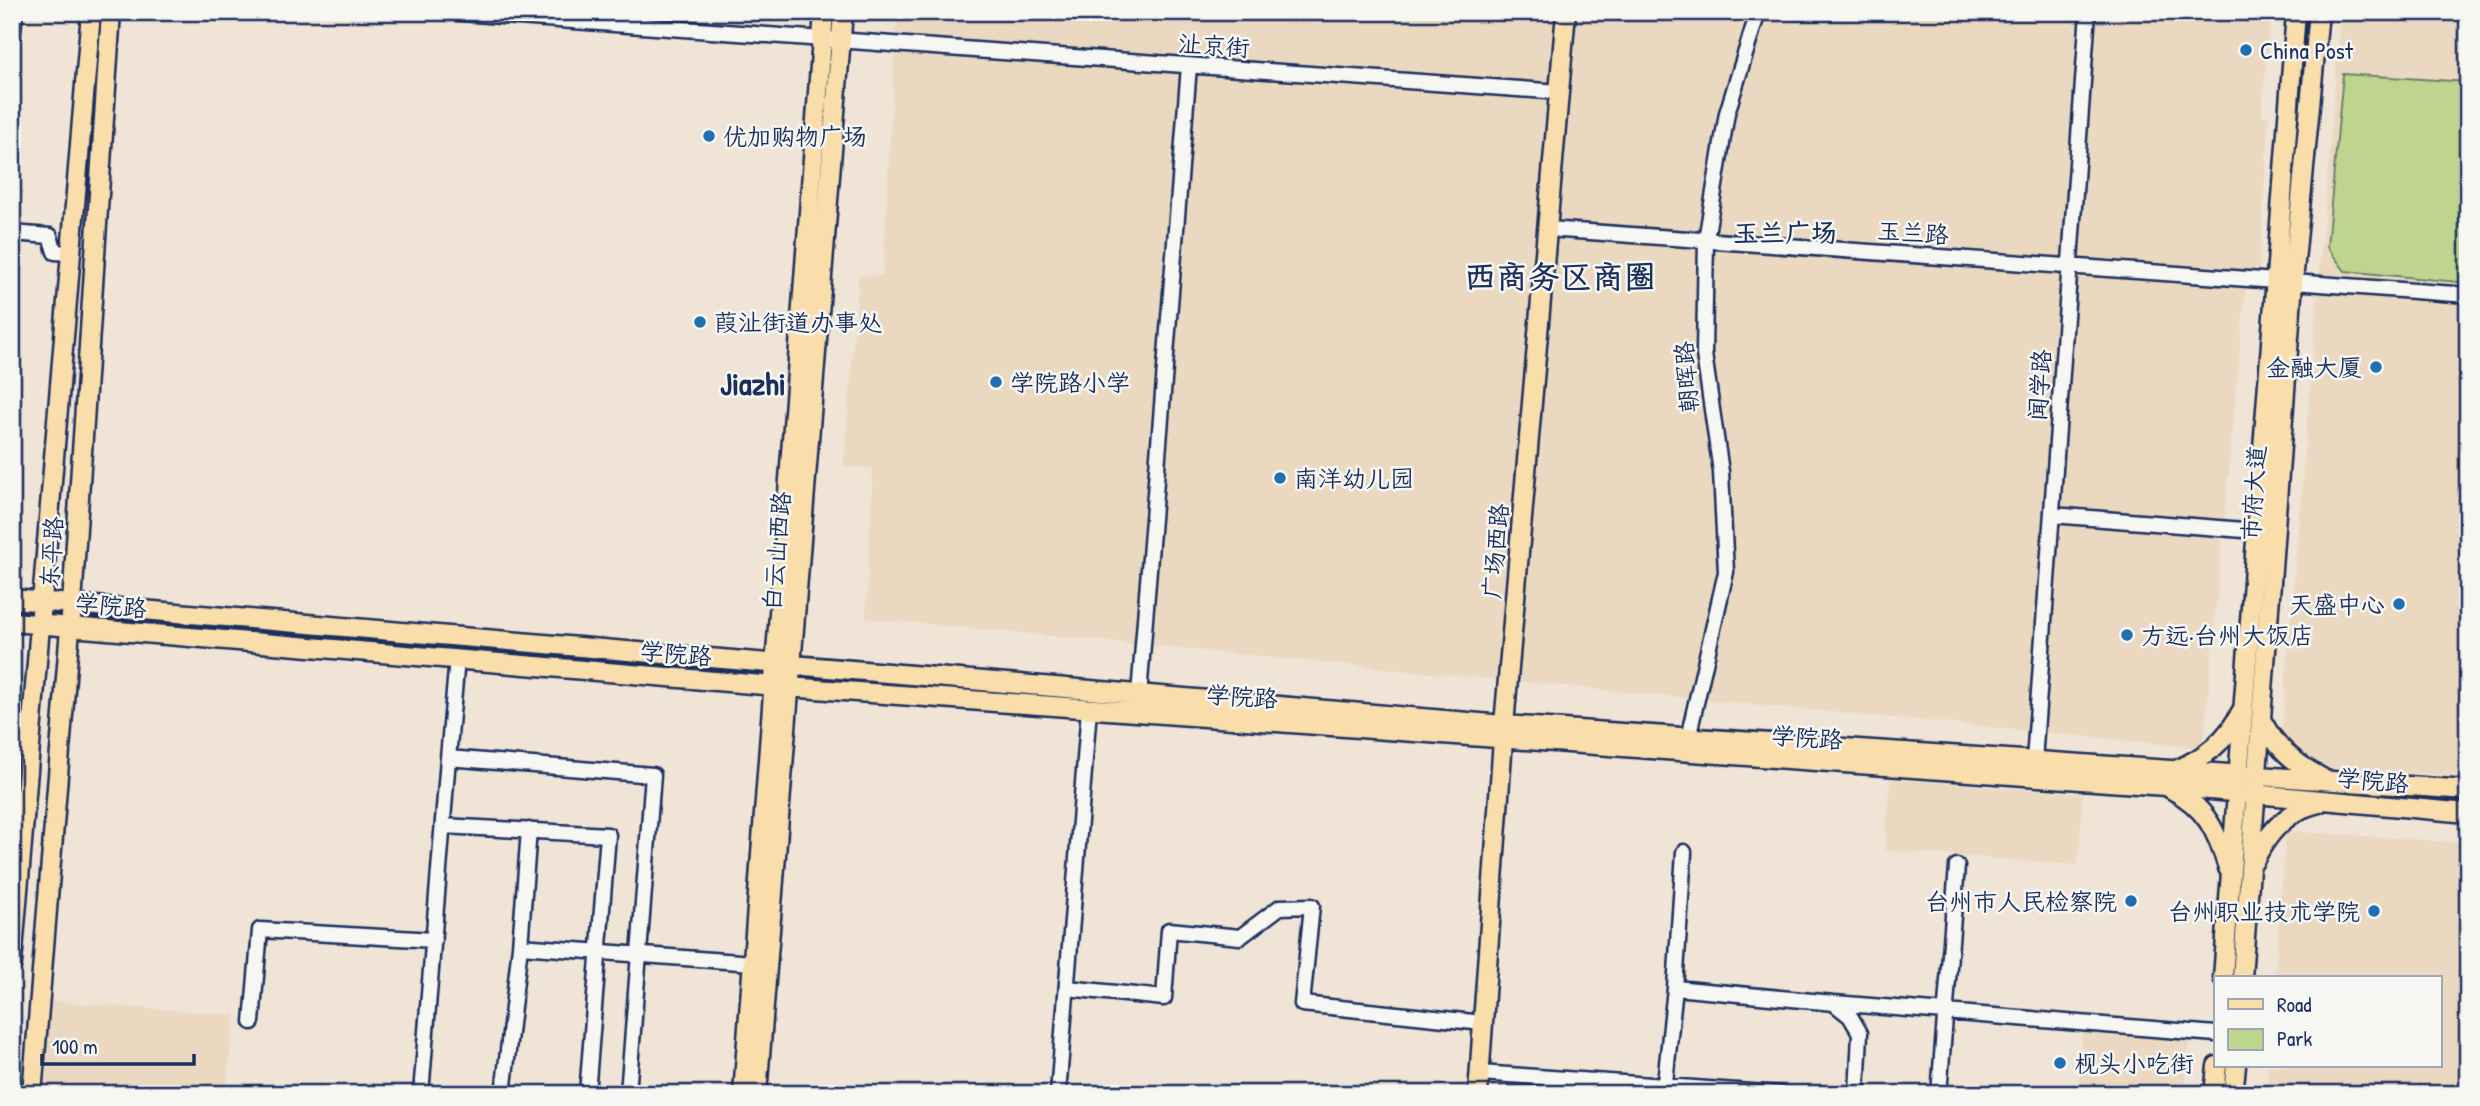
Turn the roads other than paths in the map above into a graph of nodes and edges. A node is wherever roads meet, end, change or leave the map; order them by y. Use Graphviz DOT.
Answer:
graph roads {
  1 [pos="15,12"];
  2 [pos="91,12"];
  3 [pos="111,12"];
  4 [pos="447,12"];
  5 [pos="824,12"];
  6 [pos="843,12"];
  7 [pos="1566,12"];
  8 [pos="1758,12"];
  9 [pos="2088,12"];
  10 [pos="2295,12"];
  11 [pos="2319,12"];
  12 [pos="12,40"];
  13 [pos="822,40"];
  14 [pos="841,41"];
  15 [pos="1189,66"];
  16 [pos="1560,92"];
  17 [pos="1548,229"];
  18 [pos="12,233"];
  19 [pos="1706,240"];
  20 [pos="71,253"];
  21 [pos="2070,266"];
  22 [pos="2284,281"];
  23 [pos="2468,295"];
  24 [pos="2052,515"];
  25 [pos="2257,531"];
  26 [pos="12,600"];
  27 [pos="43,602"];
  28 [pos="72,604"];
  29 [pos="12,622"];
  30 [pos="41,624"];
  31 [pos="70,626"];
  32 [pos="457,659"];
  33 [pos="783,665"];
  34 [pos="782,687"];
  35 [pos="1139,695"];
  36 [pos="2245,704"];
  37 [pos="1088,709"];
  38 [pos="2262,722"];
  39 [pos="1504,733"];
  40 [pos="1688,738"];
  41 [pos="448,758"];
  42 [pos="2034,761"];
  43 [pos="2174,770"];
  44 [pos="2239,774"];
  45 [pos="2258,775"];
  46 [pos="2325,780"];
  47 [pos="2165,786"];
  48 [pos="2468,790"];
  49 [pos="2247,794"];
  50 [pos="2336,802"];
  51 [pos="2468,813"];
  52 [pos="443,826"];
  53 [pos="529,830"];
  54 [pos="1684,852"];
  55 [pos="1958,866"];
  56 [pos="2251,868"];
  57 [pos="2231,878"];
  58 [pos="434,940"];
  59 [pos="520,946"];
  60 [pos="597,951"];
  61 [pos="637,954"];
  62 [pos="12,963"];
  63 [pos="753,963"];
  64 [pos="2223,976"];
  65 [pos="2242,976"];
  66 [pos="1067,988"];
  67 [pos="1675,988"];
  68 [pos="1834,1003"];
  69 [pos="1946,1012"];
  70 [pos="252,1022"];
  71 [pos="1483,1023"];
  72 [pos="2214,1034"];
  73 [pos="2217,1068"];
  74 [pos="2235,1068"];
  75 [pos="1480,1073"];
  76 [pos="1664,1090"];
  77 [pos="32,1094"];
  78 [pos="421,1094"];
  79 [pos="503,1094"];
  80 [pos="587,1094"];
  81 [pos="628,1094"];
  82 [pos="743,1094"];
  83 [pos="757,1094"];
  84 [pos="1058,1094"];
  85 [pos="1478,1094"];
  86 [pos="1780,1094"];
  87 [pos="1857,1094"];
  88 [pos="1938,1094"];
  89 [pos="2214,1094"];
  90 [pos="2233,1094"];
  1 -- 12 [label="street"];
  2 -- 20 [label="main road, 东平路"];
  3 -- 28 [label="main road, 东平路"];
  4 -- 13 [label="street, 沚京街"];
  5 -- 13 [label="main road, 白云山西路"];
  6 -- 14 [label="main road, 白云山西路"];
  7 -- 16 [label="main road, 广场西路"];
  8 -- 19 [label="street, 朝晖路"];
  9 -- 21 [label="street, 闻学路"];
  10 -- 22 [label="main road, 市府大道"];
  11 -- 22 [label="main road, 市府大道"];
  13 -- 14 [label="street, 沚京街"];
  13 -- 33 [label="main road, 白云山西路"];
  14 -- 15 [label="street, 沚京街"];
  14 -- 33 [label="main road, 白云山西路"];
  15 -- 16 [label="street, 沚京街"];
  15 -- 35 [label="street"];
  16 -- 17 [label="main road, 广场西路"];
  17 -- 19 [label="street, 玉兰路"];
  17 -- 39 [label="main road, 广场西路"];
  18 -- 20 [label="street"];
  19 -- 21 [label="street, 玉兰路"];
  19 -- 40 [label="street, 朝晖路"];
  20 -- 27 [label="main road, 东平路"];
  21 -- 22 [label="street, 玉兰路"];
  21 -- 24 [label="street, 闻学路"];
  22 -- 23 [label="street, 玉兰路"];
  22 -- 25 [label="main road, 市府大道"];
  22 -- 38 [label="main road, 市府大道"];
  24 -- 25 [label="street"];
  24 -- 42 [label="street, 闻学路"];
  25 -- 36 [label="main road, 市府大道"];
  26 -- 27 [label="main road, 学院路"];
  27 -- 28 [label="main road, 学院路"];
  27 -- 30 [label="main road, 东平路"];
  28 -- 31 [label="main road, 东平路"];
  28 -- 33 [label="main road, 学院路"];
  29 -- 30 [label="main road, 学院路"];
  30 -- 31 [label="main road, 学院路"];
  30 -- 62 [label="main road, 东平路"];
  31 -- 32 [label="main road, 学院路"];
  31 -- 77 [label="main road, 东平路"];
  32 -- 34 [label="main road, 学院路"];
  32 -- 41 [label="street"];
  33 -- 34 [label="main road, 白云山西路"];
  33 -- 35 [label="main road, 学院路"];
  34 -- 37 [label="main road, 学院路"];
  34 -- 63 [label="main road, 白云山西路"];
  34 -- 83 [label="main road, 白云山西路"];
  35 -- 39 [label="main road, 学院路"];
  36 -- 43 [label="main road"];
  36 -- 44 [label="main road, 市府大道"];
  37 -- 39 [label="main road, 学院路"];
  37 -- 66 [label="street"];
  38 -- 45 [label="main road, 市府大道"];
  38 -- 46 [label="main road"];
  39 -- 40 [label="main road, 学院路"];
  39 -- 47 [label="main road, 学院路"];
  39 -- 71 [label="main road, 广场西路"];
  40 -- 42 [label="main road, 学院路"];
  41 -- 52 [label="street"];
  41 -- 61 [label="street"];
  42 -- 43 [label="main road, 学院路"];
  43 -- 44 [label="main road, 学院路"];
  44 -- 45 [label="main road, 学院路"];
  44 -- 49 [label="main road, 市府大道"];
  45 -- 46 [label="main road, 学院路"];
  45 -- 49 [label="main road, 市府大道"];
  46 -- 48 [label="main road, 学院路"];
  47 -- 49 [label="main road, 学院路"];
  47 -- 57 [label="main road"];
  49 -- 50 [label="main road, 学院路"];
  49 -- 56 [label="main road, 市府大道"];
  49 -- 57 [label="main road, 市府大道"];
  50 -- 51 [label="main road, 学院路"];
  50 -- 56 [label="main road"];
  52 -- 53 [label="street"];
  52 -- 58 [label="street"];
  53 -- 59 [label="street"];
  53 -- 60 [label="street"];
  54 -- 67 [label="street"];
  55 -- 69 [label="street"];
  56 -- 65 [label="main road, 市府大道"];
  57 -- 64 [label="main road, 市府大道"];
  58 -- 70 [label="street"];
  58 -- 78 [label="street"];
  59 -- 60 [label="street"];
  59 -- 79 [label="street"];
  60 -- 61 [label="street"];
  60 -- 80 [label="street"];
  61 -- 63 [label="street"];
  61 -- 81 [label="street"];
  63 -- 82 [label="main road, 白云山西路"];
  66 -- 71 [label="street"];
  66 -- 84 [label="street"];
  67 -- 68 [label="street"];
  67 -- 76 [label="street"];
  68 -- 69 [label="street"];
  68 -- 87 [label="street"];
  69 -- 72 [label="street"];
  69 -- 88 [label="street"];
  71 -- 75 [label="main road, 广场西路"];
  73 -- 89 [label="main road"];
  74 -- 90 [label="main road"];
  75 -- 76 [label="street"];
  75 -- 85 [label="main road, 广场西路"];
  76 -- 86 [label="street"];
}
